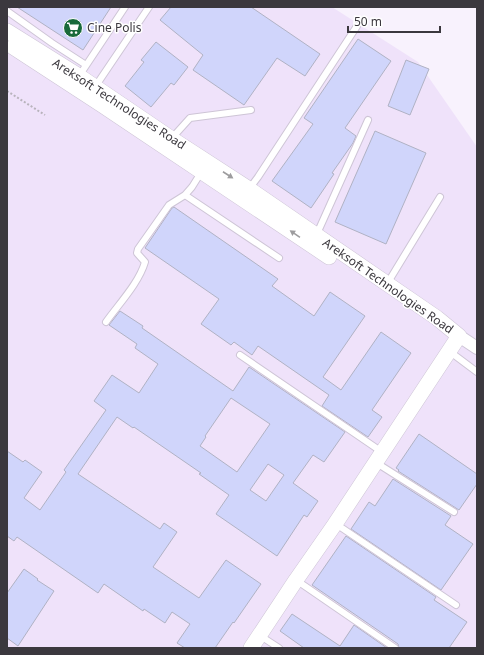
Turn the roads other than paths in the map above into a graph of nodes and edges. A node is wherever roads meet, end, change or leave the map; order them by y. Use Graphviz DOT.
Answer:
graph roads {
  1 [pos="125,7"];
  2 [pos="149,7"];
  3 [pos="7,11"];
  4 [pos="357,26"];
  5 [pos="7,31"];
  6 [pos="7,43"];
  7 [pos="48,49"];
  8 [pos="79,76"];
  9 [pos="91,92"];
  10 [pos="251,110"];
  11 [pos="368,120"];
  12 [pos="169,144"];
  13 [pos="205,167"];
  14 [pos="249,189"];
  15 [pos="185,195"];
  16 [pos="440,197"];
  17 [pos="314,240"];
  18 [pos="279,258"];
  19 [pos="387,284"];
  20 [pos="106,322"];
  21 [pos="459,336"];
  22 [pos="477,348"];
  23 [pos="449,350"];
  24 [pos="240,354"];
  25 [pos="477,372"];
  26 [pos="379,457"];
  27 [pos="454,512"];
  28 [pos="335,524"];
  29 [pos="296,580"];
  30 [pos="456,605"];
  31 [pos="259,635"];
  32 [pos="251,648"];
  33 [pos="279,648"];
  34 [pos="395,648"];
  1 -- 8 [label="lane"];
  2 -- 9 [label="lane"];
  3 -- 7 [label="lane"];
  4 -- 14 [label="lane"];
  5 -- 7 [label="street, Areksoft Technologies Road"];
  6 -- 8 [label="street, Areksoft Technologies Road"];
  7 -- 8 [label="street, Areksoft Technologies Road"];
  8 -- 9 [label="street, Areksoft Technologies Road"];
  9 -- 12 [label="street, Areksoft Technologies Road"];
  10 -- 12 [label="lane"];
  11 -- 17 [label="lane"];
  12 -- 13 [label="street, Areksoft Technologies Road"];
  13 -- 14 [label="street, Areksoft Technologies Road, one-way"];
  13 -- 15 [label="lane"];
  17 -- 13 [label="street, Areksoft Technologies Road, one-way"];
  14 -- 17 [label="street, Areksoft Technologies Road"];
  15 -- 18 [label="lane"];
  15 -- 20 [label="lane"];
  16 -- 19 [label="lane"];
  17 -- 19 [label="street, Areksoft Technologies Road"];
  17 -- 21 [label="street, Areksoft Technologies Road"];
  19 -- 21 [label="street, Areksoft Technologies Road"];
  21 -- 22 [label="street"];
  21 -- 23 [label="street"];
  23 -- 25 [label="lane"];
  23 -- 26 [label="street"];
  24 -- 26 [label="lane"];
  26 -- 27 [label="lane"];
  26 -- 28 [label="street"];
  28 -- 29 [label="street"];
  28 -- 30 [label="lane"];
  29 -- 31 [label="street"];
  29 -- 34 [label="lane"];
  31 -- 32 [label="street"];
  31 -- 33 [label="lane"];
}
